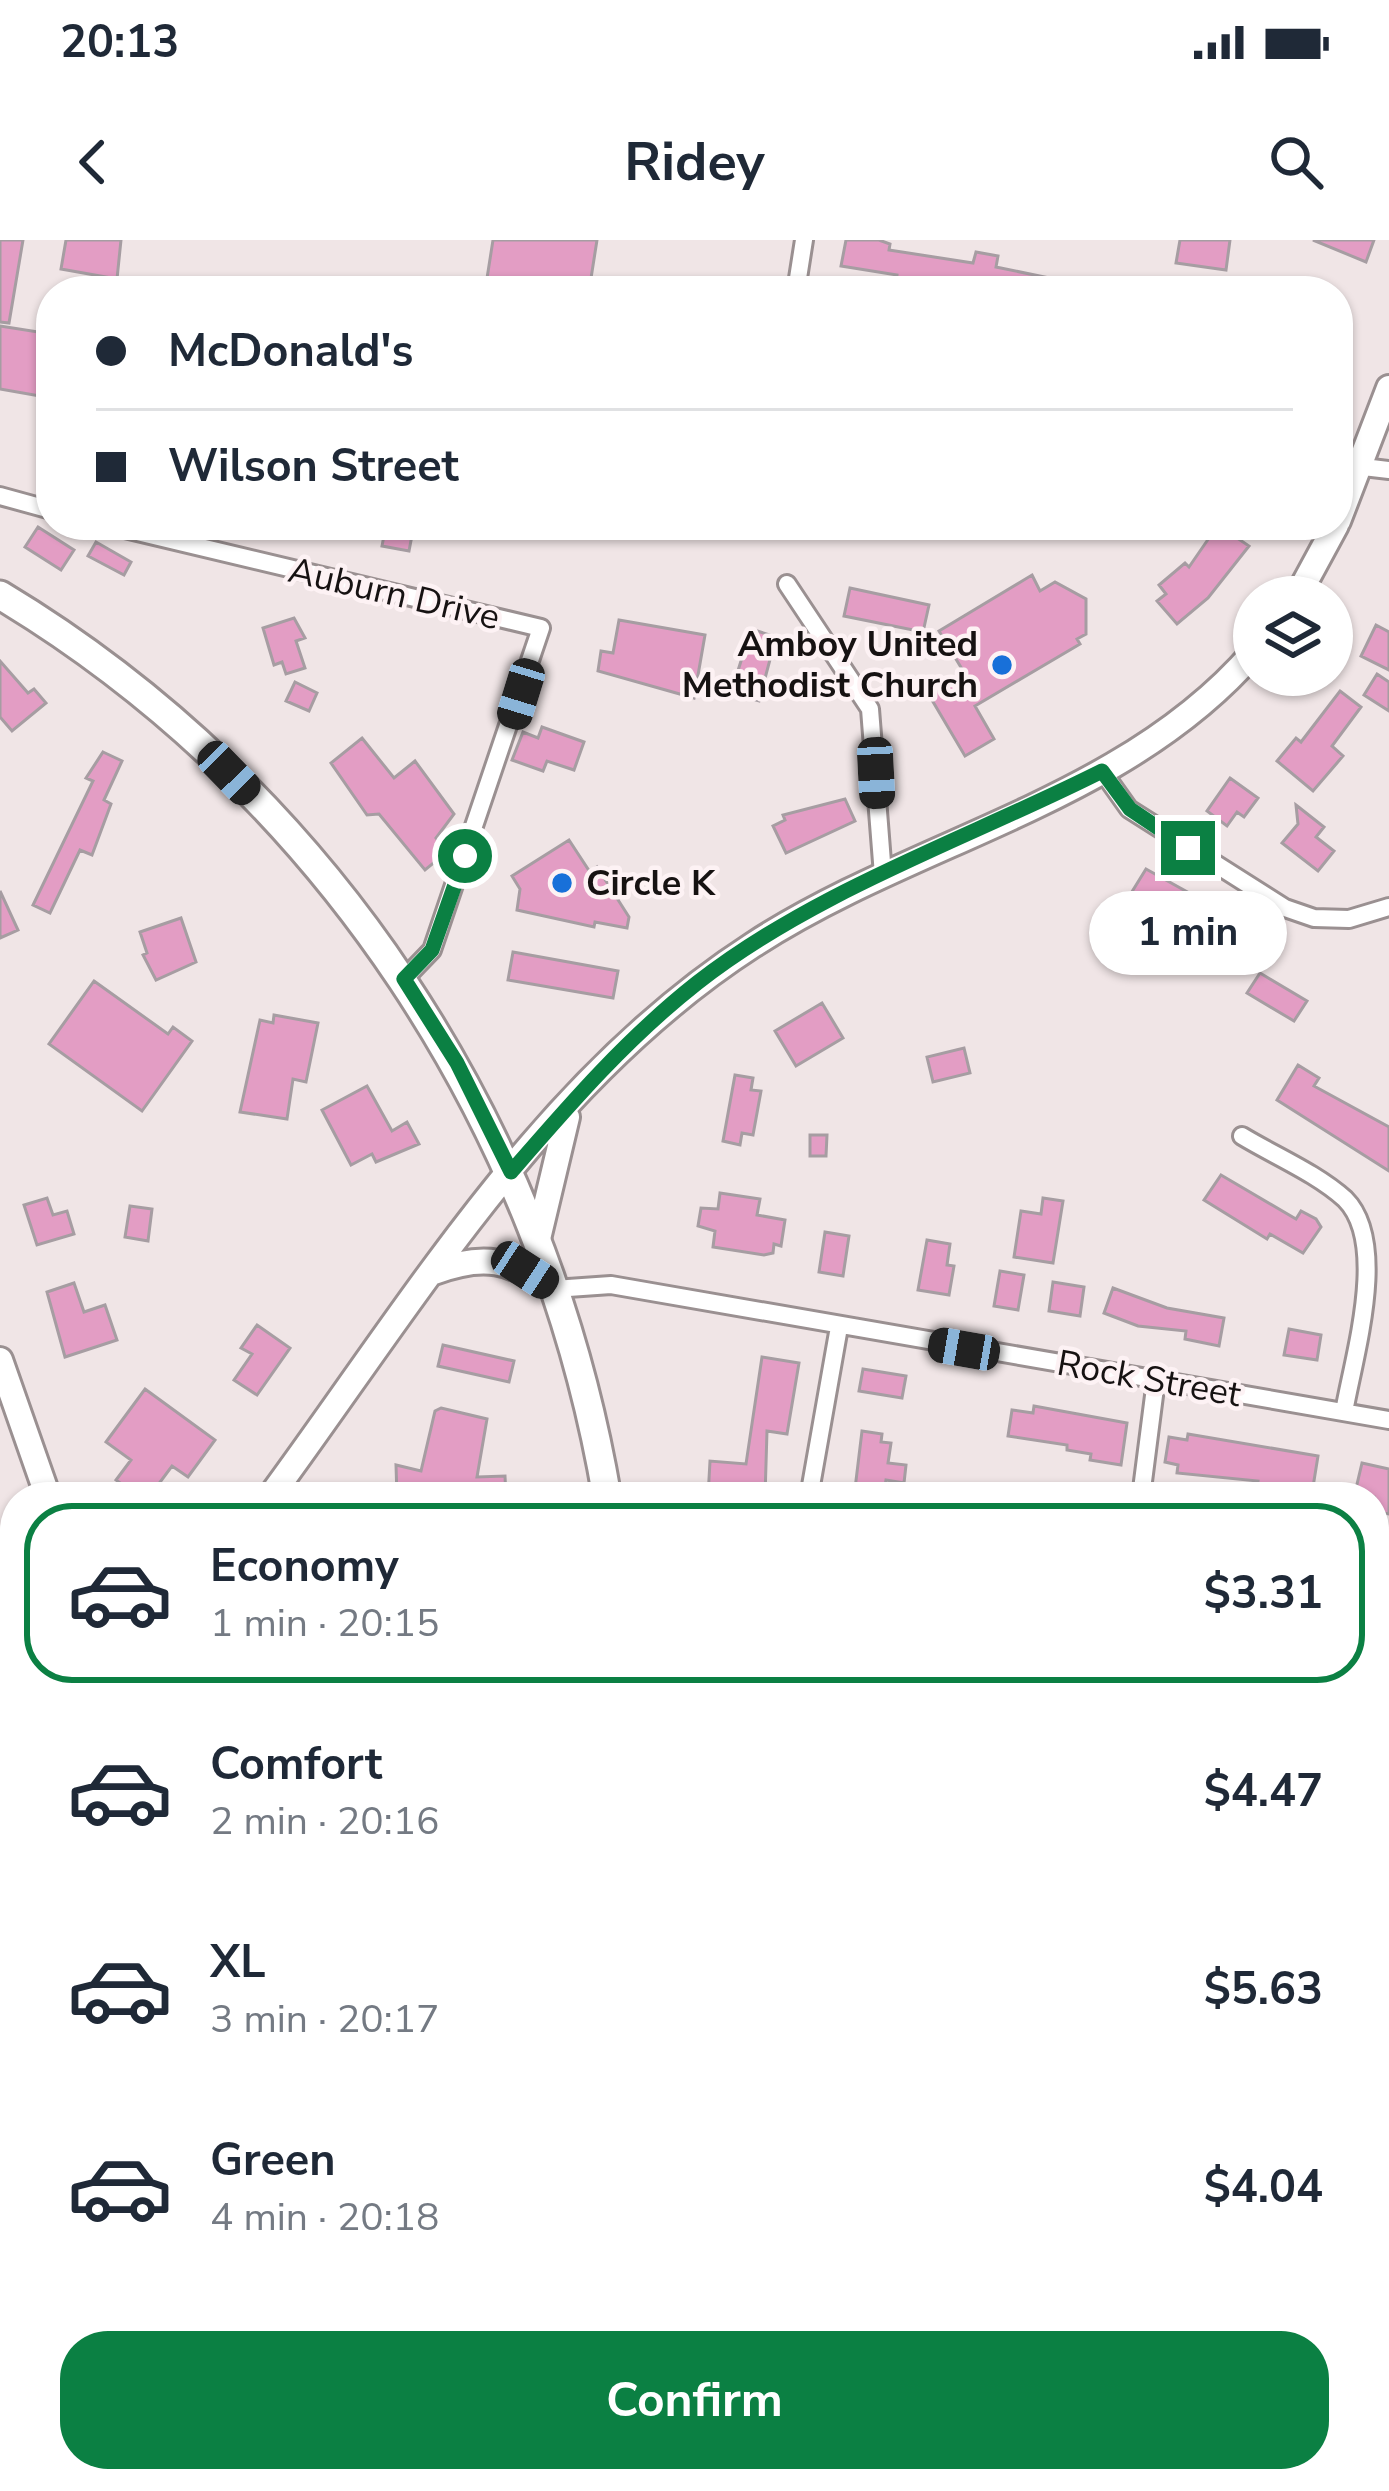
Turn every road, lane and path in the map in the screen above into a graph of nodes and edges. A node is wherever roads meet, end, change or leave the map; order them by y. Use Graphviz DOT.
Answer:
graph roads {
  1 [pos="804,240"];
  2 [pos="798,276"];
  3 [pos="1389,388"];
  4 [pos="1353,460"];
  5 [pos="1353,466"];
  6 [pos="1389,470"];
  7 [pos="0,496"];
  8 [pos="36,506"];
  9 [pos="169,540"];
  10 [pos="1328,540"];
  11 [pos="1308,576"];
  12 [pos="787,584"];
  13 [pos="0,595"];
  14 [pos="1233,674"];
  15 [pos="1102,771"];
  16 [pos="883,875"];
  17 [pos="1389,907"];
  18 [pos="404,979"];
  19 [pos="572,1104"];
  20 [pos="1242,1136"];
  21 [pos="511,1172"];
  22 [pos="537,1243"];
  23 [pos="432,1273"];
  24 [pos="554,1289"];
  25 [pos="838,1327"];
  26 [pos="0,1360"];
  27 [pos="1156,1380"];
  28 [pos="1344,1412"];
  29 [pos="1389,1420"];
  30 [pos="43,1482"];
  31 [pos="281,1482"];
  32 [pos="603,1482"];
  33 [pos="812,1482"];
  34 [pos="1143,1482"];
  1 -- 2 [label="street"];
  3 -- 4 [label="street"];
  5 -- 6 [label="street"];
  7 -- 8 [label="street"];
  9 -- 18 [label="street, Auburn Drive"];
  10 -- 11 [label="street"];
  12 -- 16 [label="street"];
  13 -- 18 [label="main road"];
  14 -- 15 [label="street"];
  15 -- 16 [label="street"];
  15 -- 17 [label="street"];
  16 -- 19 [label="street"];
  18 -- 21 [label="main road"];
  19 -- 21 [label="street"];
  19 -- 22 [label="street"];
  20 -- 28 [label="street"];
  21 -- 22 [label="main road"];
  21 -- 23 [label="street"];
  22 -- 24 [label="main road"];
  23 -- 24 [label="street"];
  23 -- 31 [label="street"];
  24 -- 25 [label="street, Rock Street"];
  24 -- 32 [label="main road"];
  25 -- 27 [label="street, Rock Street"];
  25 -- 33 [label="street"];
  26 -- 30 [label="street"];
  27 -- 28 [label="street, Rock Street"];
  27 -- 34 [label="street"];
  28 -- 29 [label="street, Rock Street"];
}
